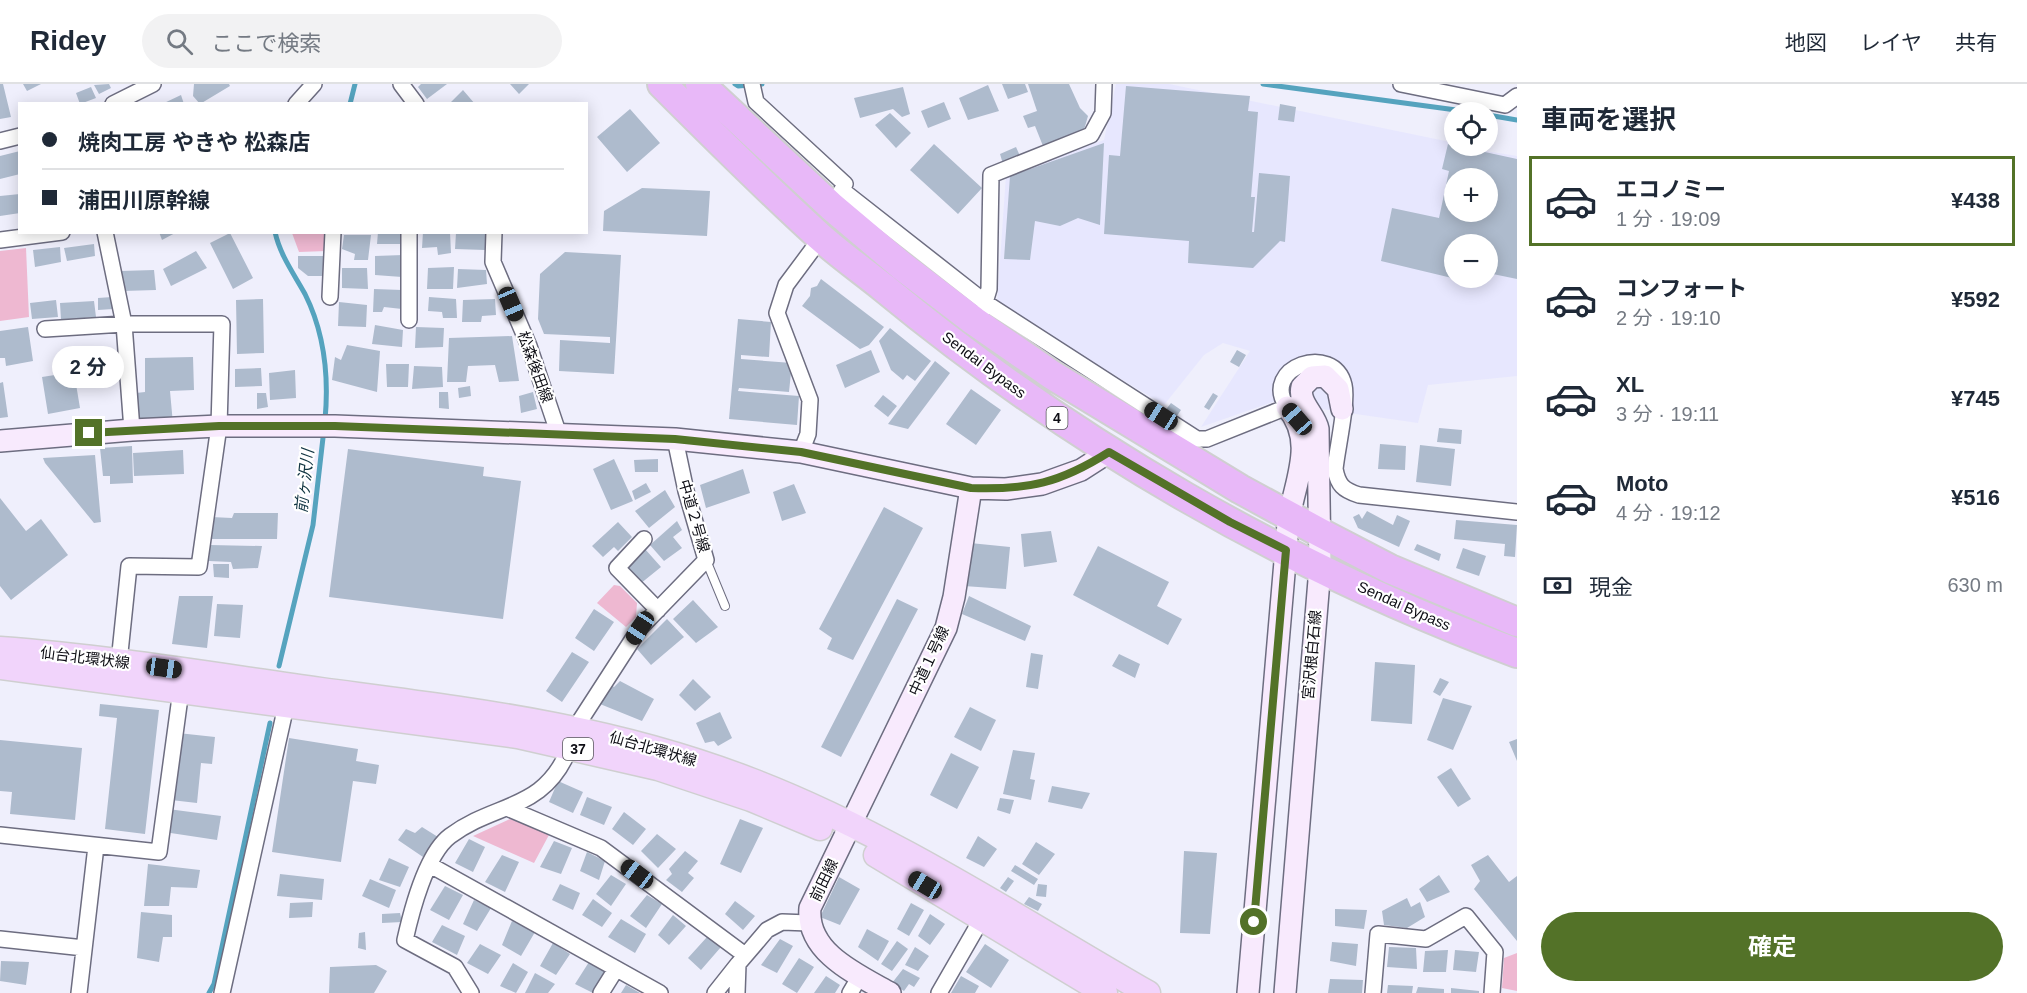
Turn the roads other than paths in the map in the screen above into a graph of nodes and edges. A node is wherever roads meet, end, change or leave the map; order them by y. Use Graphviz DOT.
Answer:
graph roads {
  1 [pos="153,84"];
  2 [pos="314,84"];
  3 [pos="401,84"];
  4 [pos="662,84"];
  5 [pos="700,84"];
  6 [pos="1104,84"];
  7 [pos="1401,84"];
  8 [pos="752,88"];
  9 [pos="1517,96"];
  10 [pos="117,102"];
  11 [pos="298,102"];
  12 [pos="414,102"];
  13 [pos="18,136"];
  14 [pos="0,141"];
  15 [pos="837,199"];
  16 [pos="46,234"];
  17 [pos="105,234"];
  18 [pos="333,234"];
  19 [pos="409,234"];
  20 [pos="494,234"];
  21 [pos="821,238"];
  22 [pos="0,240"];
  23 [pos="330,297"];
  24 [pos="980,312"];
  25 [pos="409,320"];
  26 [pos="124,324"];
  27 [pos="45,329"];
  28 [pos="1287,407"];
  29 [pos="1342,409"];
  30 [pos="219,426"];
  31 [pos="132,430"];
  32 [pos="559,435"];
  33 [pos="675,439"];
  34 [pos="0,441"];
  35 [pos="801,452"];
  36 [pos="1109,452"];
  37 [pos="971,488"];
  38 [pos="1517,512"];
  39 [pos="1289,514"];
  40 [pos="1319,532"];
  41 [pos="644,539"];
  42 [pos="1286,550"];
  43 [pos="706,560"];
  44 [pos="1320,568"];
  45 [pos="725,606"];
  46 [pos="658,610"];
  47 [pos="1517,622"];
  48 [pos="0,649"];
  49 [pos="1517,653"];
  50 [pos="119,662"];
  51 [pos="0,667"];
  52 [pos="181,690"];
  53 [pos="286,706"];
  54 [pos="573,737"];
  55 [pos="507,808"];
  56 [pos="848,830"];
  57 [pos="0,835"];
  58 [pos="96,846"];
  59 [pos="430,865"];
  60 [pos="981,920"];
  61 [pos="809,923"];
  62 [pos="0,939"];
  63 [pos="84,948"];
  64 [pos="741,959"];
  65 [pos="616,969"];
  66 [pos="855,984"];
  67 [pos="79,993"];
  68 [pos="222,993"];
  69 [pos="471,993"];
  70 [pos="601,993"];
  71 [pos="660,993"];
  72 [pos="715,993"];
  73 [pos="737,993"];
  74 [pos="890,993"];
  75 [pos="939,993"];
  76 [pos="1105,993"];
  77 [pos="1148,993"];
  78 [pos="1248,993"];
  79 [pos="1285,993"];
  80 [pos="1373,993"];
  81 [pos="1492,993"];
  1 -- 10 [label="street"];
  2 -- 11 [label="street"];
  3 -- 12 [label="street"];
  4 -- 21 [label="highway, Sendai Bypass / 4"];
  5 -- 15 [label="highway, Sendai Bypass / 4"];
  6 -- 24 [label="street"];
  7 -- 9 [label="street"];
  8 -- 15 [label="street"];
  13 -- 14 [label="street"];
  15 -- 24 [label="highway, Sendai Bypass / 4"];
  16 -- 22 [label="street"];
  17 -- 26 [label="street"];
  18 -- 23 [label="street"];
  19 -- 25 [label="street"];
  20 -- 32 [label="street, 松森後田線"];
  21 -- 35 [label="street"];
  21 -- 36 [label="highway, Sendai Bypass / 4"];
  24 -- 28 [label="street"];
  24 -- 39 [label="highway, Sendai Bypass / 4"];
  26 -- 27 [label="street"];
  26 -- 30 [label="street"];
  26 -- 31 [label="street"];
  28 -- 29 [label="street"];
  28 -- 39 [label="street"];
  29 -- 38 [label="street"];
  29 -- 40 [label="street, 宮沢根白石線"];
  30 -- 31 [label="street"];
  30 -- 32 [label="street"];
  30 -- 50 [label="street"];
  31 -- 34 [label="street"];
  32 -- 33 [label="street"];
  33 -- 35 [label="street"];
  33 -- 43 [label="street, 中道２号線"];
  35 -- 37 [label="street"];
  36 -- 37 [label="street"];
  36 -- 42 [label="highway, Sendai Bypass / 4"];
  37 -- 56 [label="street, 中道１号線"];
  39 -- 40 [label="highway, Sendai Bypass / 4"];
  39 -- 42 [label="street"];
  40 -- 44 [label="street, 宮沢根白石線"];
  40 -- 47 [label="highway, Sendai Bypass / 4"];
  41 -- 46 [label="street"];
  42 -- 44 [label="highway, Sendai Bypass / 4"];
  42 -- 78 [label="street"];
  43 -- 45 [label="lane"];
  43 -- 46 [label="street, 中道２号線"];
  44 -- 49 [label="highway, Sendai Bypass / 4"];
  44 -- 79 [label="street, 宮沢根白石線"];
  46 -- 54 [label="street, 中道２号線"];
  48 -- 50 [label="main road, 仙台北環状線 / 37"];
  50 -- 54 [label="main road, 仙台北環状線 / 37"];
  51 -- 52 [label="main road, 仙台北環状線 / 37"];
  52 -- 53 [label="main road, 仙台北環状線 / 37"];
  52 -- 58 [label="street"];
  53 -- 54 [label="main road, 仙台北環状線 / 37"];
  53 -- 68 [label="street"];
  54 -- 55 [label="street, 中道２号線"];
  54 -- 56 [label="main road, 仙台北環状線 / 37"];
  55 -- 59 [label="street, 中道２号線"];
  55 -- 64 [label="street"];
  56 -- 60 [label="main road, 仙台北環状線 / 37"];
  56 -- 61 [label="street, 前田線"];
  56 -- 77 [label="main road, 仙台北環状線 / 37"];
  57 -- 58 [label="street"];
  58 -- 63 [label="street"];
  59 -- 65 [label="street"];
  59 -- 69 [label="street, 中道２号線"];
  60 -- 75 [label="street"];
  60 -- 76 [label="main road, 仙台北環状線 / 37"];
  61 -- 64 [label="street"];
  61 -- 66 [label="street"];
  62 -- 63 [label="street"];
  63 -- 67 [label="street"];
  64 -- 72 [label="street"];
  64 -- 73 [label="street"];
  65 -- 70 [label="street"];
  65 -- 71 [label="street"];
  66 -- 74 [label="street"];
  80 -- 81 [label="street"];
}
